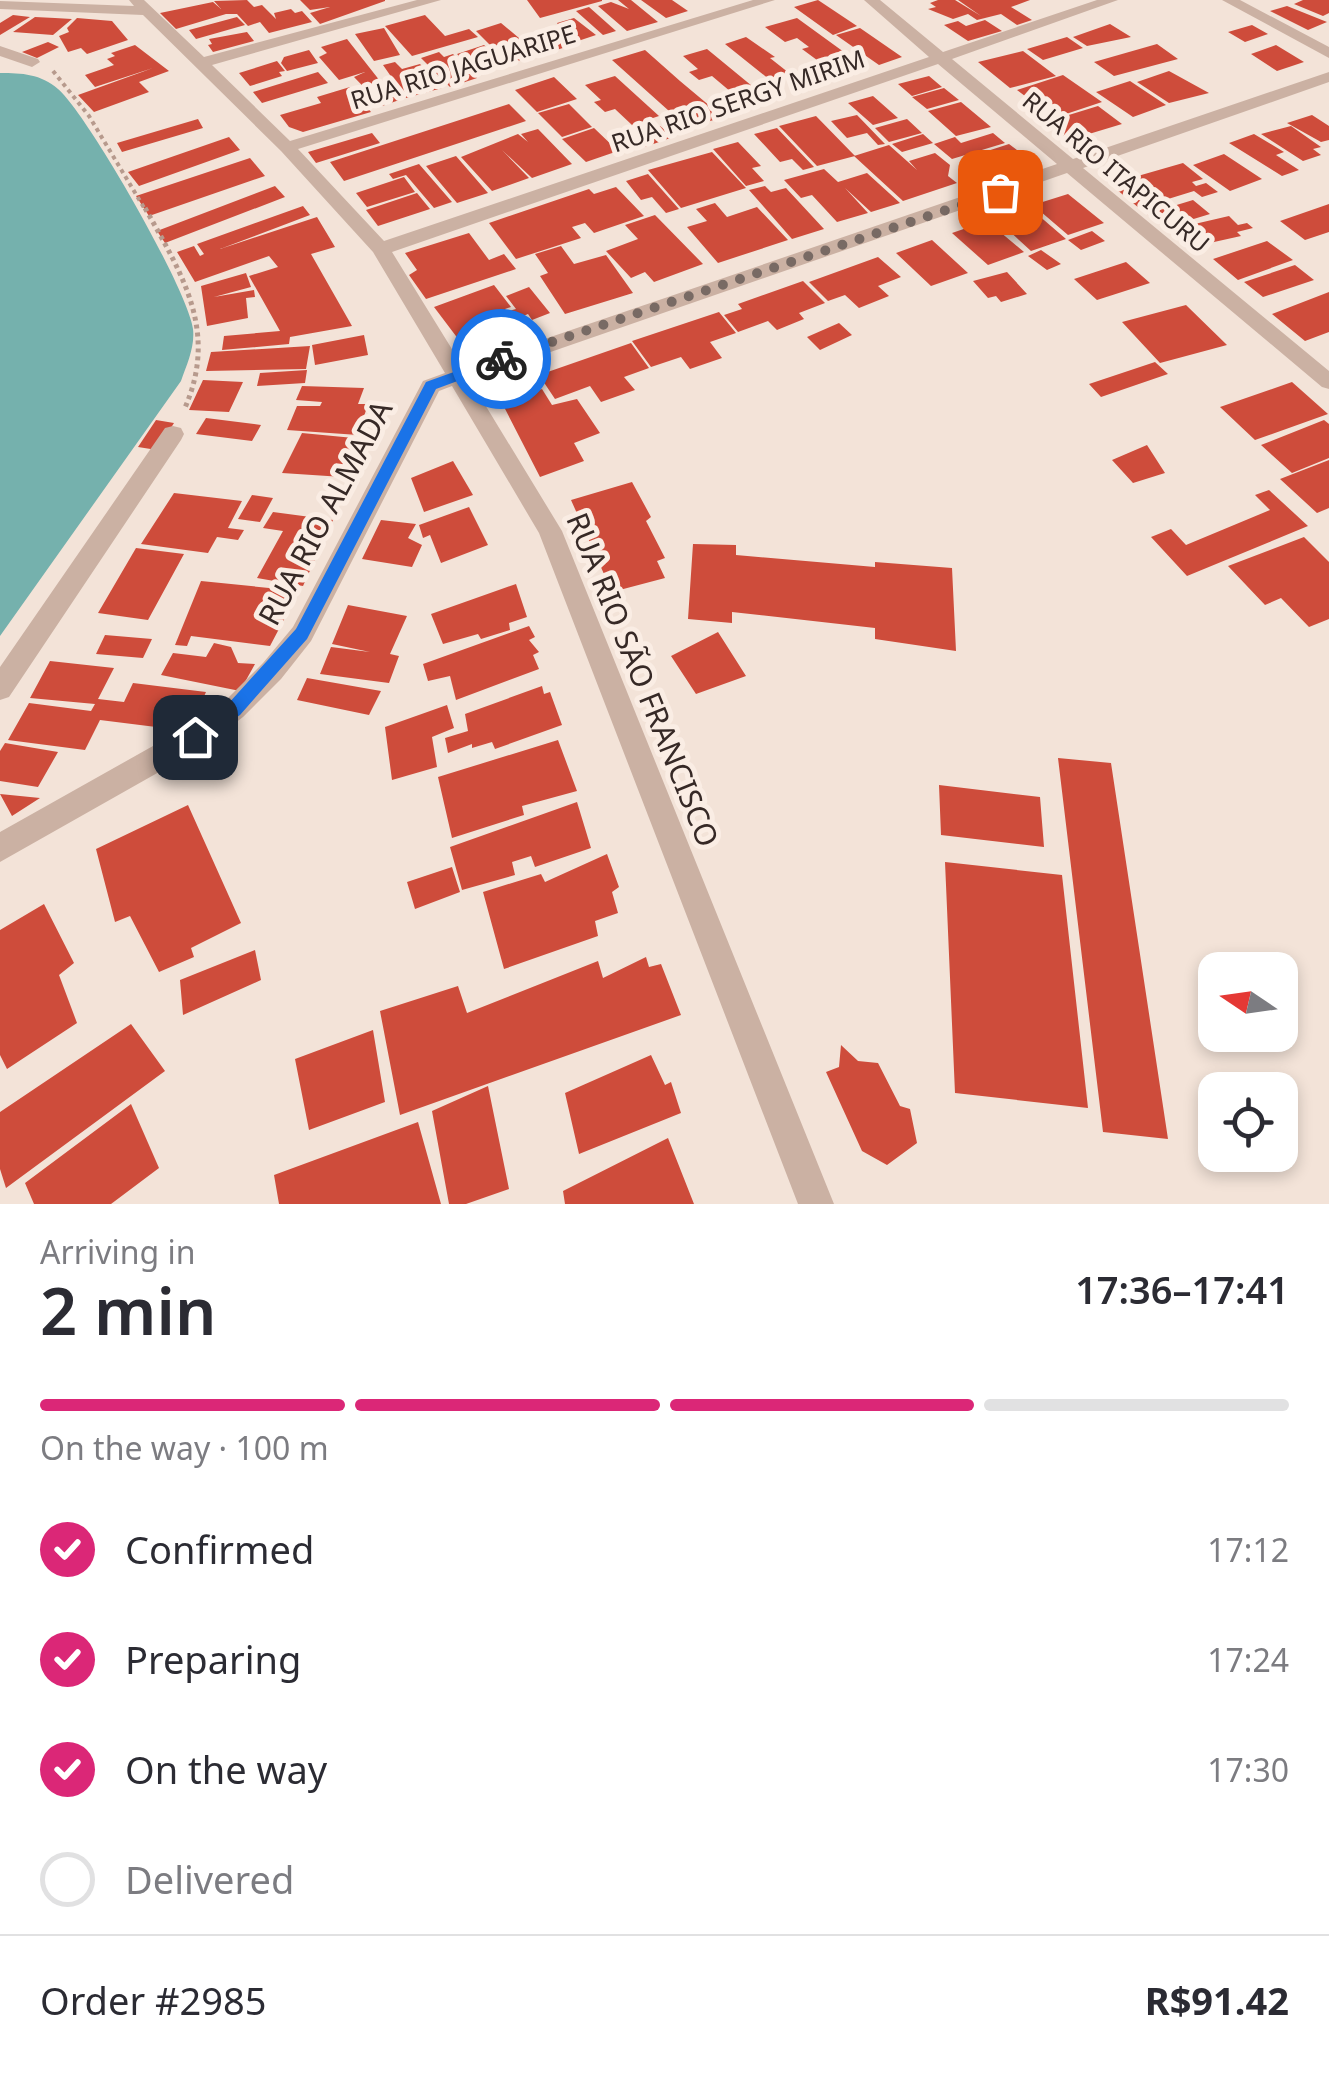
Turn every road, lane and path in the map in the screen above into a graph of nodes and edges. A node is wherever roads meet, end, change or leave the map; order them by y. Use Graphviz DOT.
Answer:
graph roads {
  1 [pos="434,0"];
  2 [pos="768,0"];
  3 [pos="870,0"];
  4 [pos="1112,0"];
  5 [pos="1230,0"];
  6 [pos="0,5"];
  7 [pos="141,6"];
  8 [pos="0,51"];
  9 [pos="1329,54"];
  10 [pos="940,58"];
  11 [pos="32,62"];
  12 [pos="201,63"];
  13 [pos="1329,78"];
  14 [pos="288,146"];
  15 [pos="1073,168"];
  16 [pos="381,249"];
  17 [pos="458,374"];
  18 [pos="1329,382"];
  19 [pos="173,434"];
  20 [pos="0,689"];
  21 [pos="0,848"];
  22 [pos="816,1204"];
  1 -- 12 [label="street"];
  2 -- 14 [label="street, RUA RIO JAGUARIPE"];
  3 -- 10 [label="street, RUA RIO ITAPICURU"];
  4 -- 10 [label="street, RUA RIO SERGY MIRIM"];
  5 -- 9 [label="street"];
  6 -- 7 [label="street"];
  7 -- 12 [label="street, RUA RIO SÃO FRANCISCO"];
  8 -- 11 [label="street"];
  10 -- 15 [label="street, RUA RIO ITAPICURU"];
  10 -- 16 [label="street, RUA RIO SERGY MIRIM"];
  11 -- 19 [label="path"];
  12 -- 14 [label="street, RUA RIO SÃO FRANCISCO"];
  13 -- 15 [label="street, RUA RIO ALMADA"];
  14 -- 16 [label="street, RUA RIO SÃO FRANCISCO"];
  15 -- 17 [label="street, RUA RIO ALMADA"];
  15 -- 18 [label="street, RUA RIO ITAPICURU"];
  16 -- 17 [label="street, RUA RIO SÃO FRANCISCO"];
  17 -- 21 [label="street, RUA RIO ALMADA"];
  17 -- 22 [label="street, RUA RIO SÃO FRANCISCO"];
  19 -- 20 [label="street"];
}
